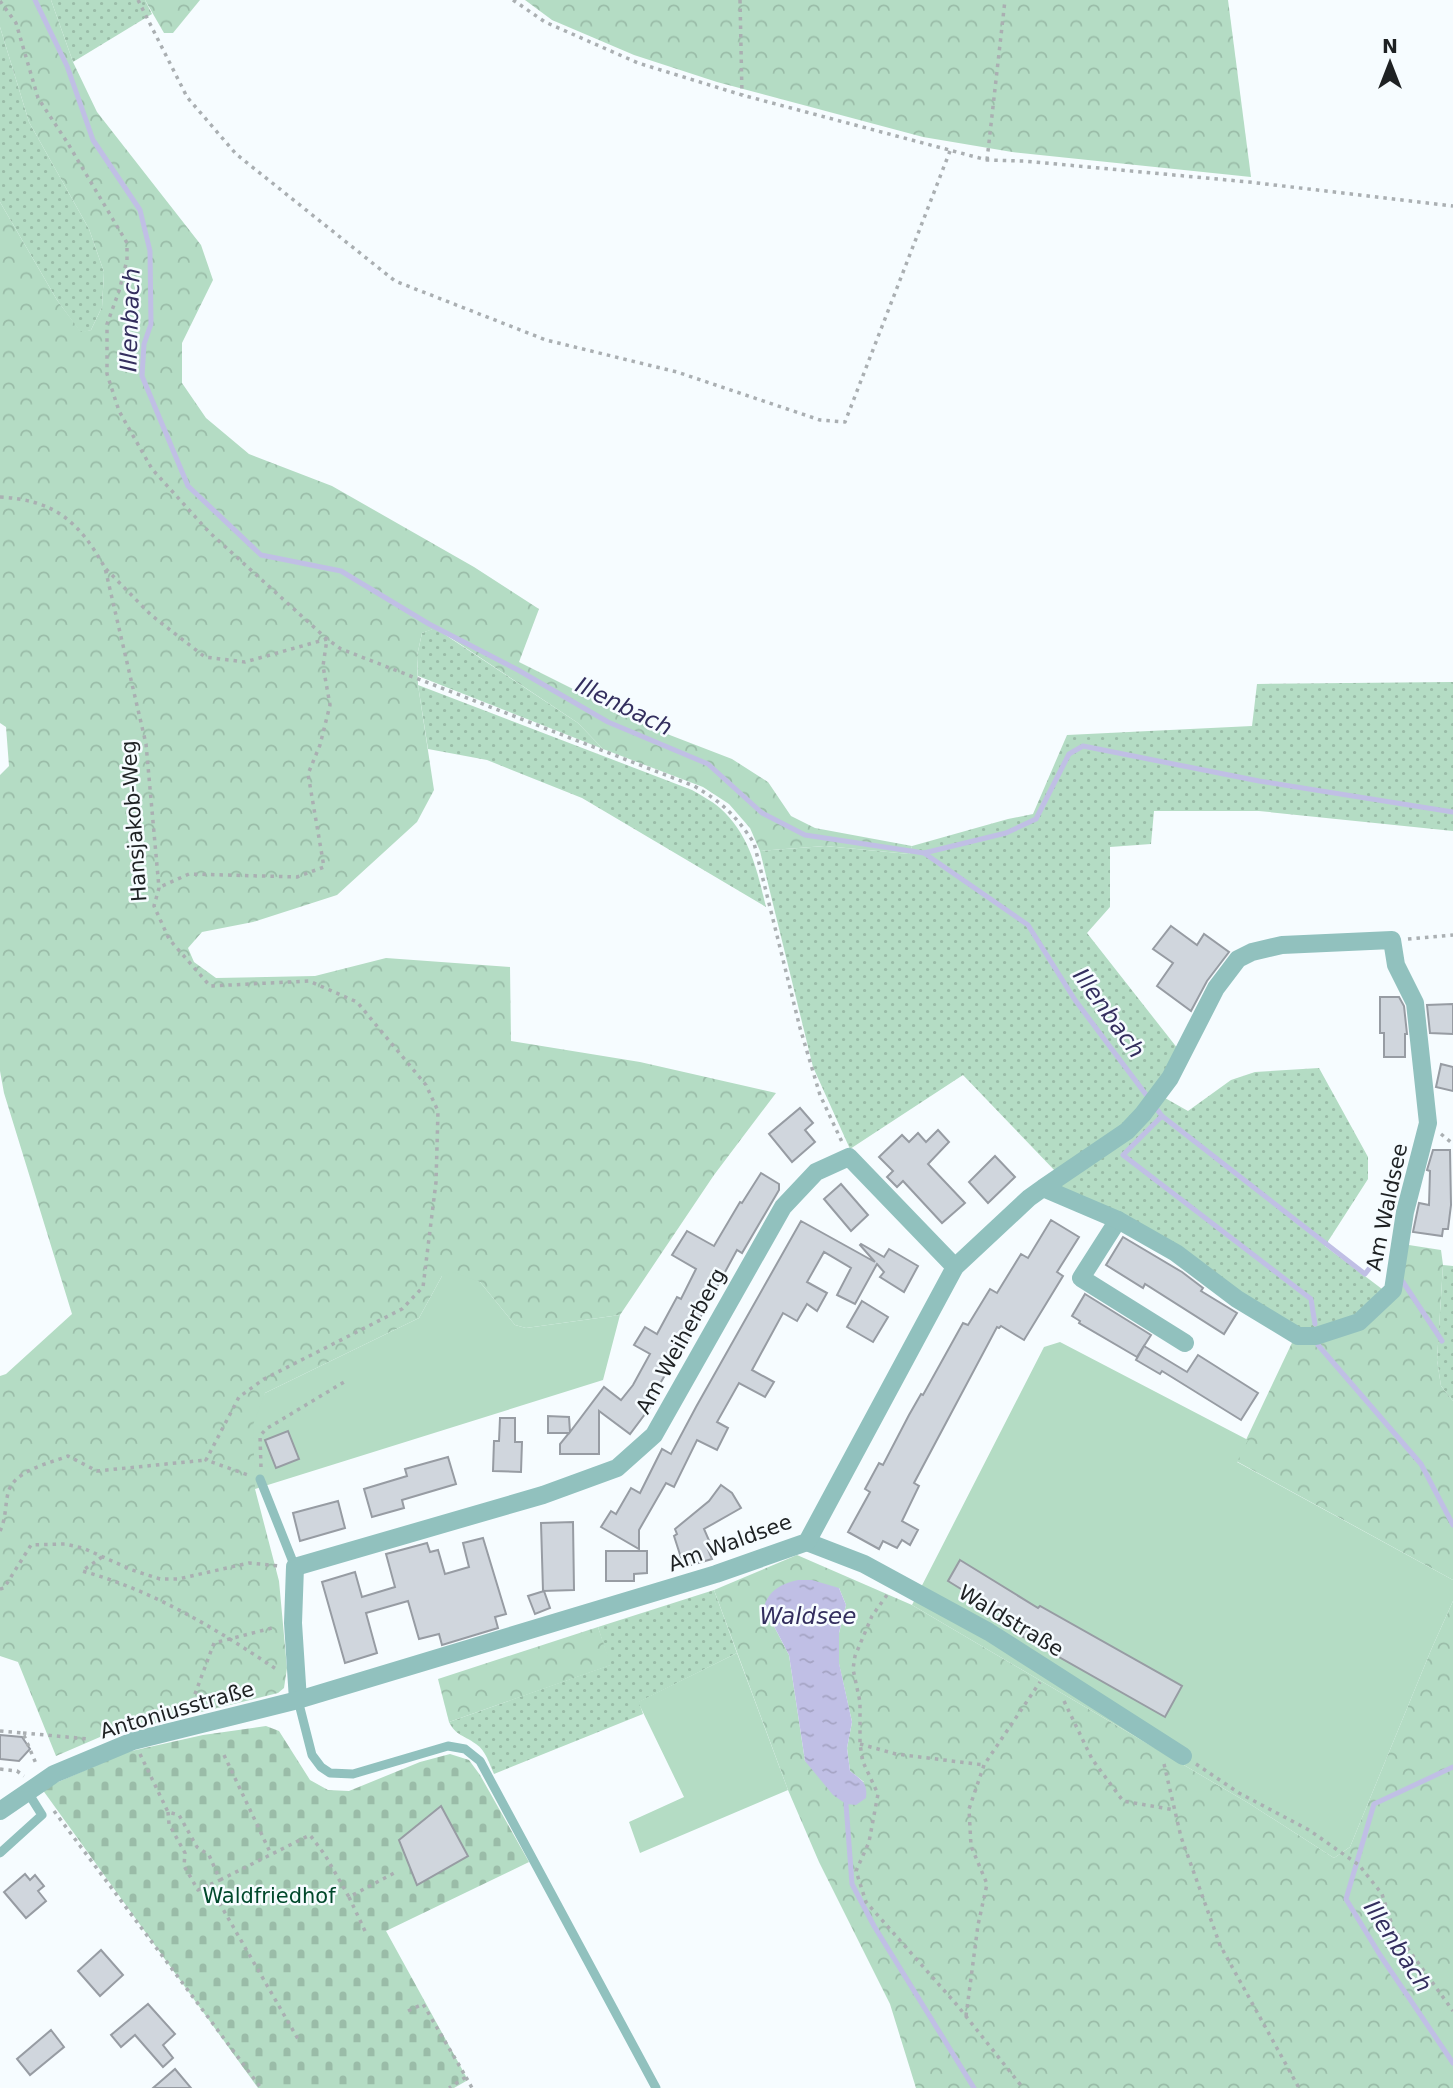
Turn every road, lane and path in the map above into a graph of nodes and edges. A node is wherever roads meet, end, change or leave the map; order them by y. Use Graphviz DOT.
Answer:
graph roads {
  1 [pos="138,0"];
  2 [pos="513,0"];
  3 [pos="740,0"];
  4 [pos="1005,0"];
  5 [pos="0,1"];
  6 [pos="742,95"];
  7 [pos="950,151"];
  8 [pos="987,160"];
  9 [pos="1453,206"];
  10 [pos="0,497"];
  11 [pos="105,568"];
  12 [pos="327,639"];
  13 [pos="159,888"];
  14 [pos="1453,935"];
  15 [pos="1392,940"];
  16 [pos="849,1157"];
  17 [pos="1043,1188"];
  18 [pos="1118,1220"];
  19 [pos="955,1267"];
  20 [pos="1185,1343"];
  21 [pos="344,1382"];
  22 [pos="206,1460"];
  23 [pos="260,1479"];
  24 [pos="0,1531"];
  25 [pos="807,1542"];
  26 [pos="102,1557"];
  27 [pos="295,1567"];
  28 [pos="894,1580"];
  29 [pos="0,1589"];
  30 [pos="293,1623"];
  31 [pos="231,1639"];
  32 [pos="1049,1670"];
  33 [pos="298,1692"];
  34 [pos="189,1712"];
  35 [pos="0,1731"];
  36 [pos="23,1733"];
  37 [pos="89,1740"];
  38 [pos="133,1741"];
  39 [pos="860,1744"];
  40 [pos="1167,1744"];
  41 [pos="224,1755"];
  42 [pos="1183,1756"];
  43 [pos="984,1765"];
  44 [pos="34,1782"];
  45 [pos="1175,1810"];
  46 [pos="0,1811"];
  47 [pos="168,1812"];
  48 [pos="0,1853"];
  49 [pos="271,1854"];
  50 [pos="398,1871"];
  51 [pos="220,1880"];
  52 [pos="209,1885"];
  53 [pos="349,1897"];
  54 [pos="365,1931"];
  55 [pos="408,2011"];
  56 [pos="1453,2011"];
  57 [pos="966,2016"];
  58 [pos="298,2039"];
  59 [pos="466,2077"];
  60 [pos="261,2088"];
  61 [pos="449,2088"];
  62 [pos="472,2088"];
  63 [pos="656,2088"];
  64 [pos="1023,2088"];
  65 [pos="1299,2088"];
  1 -- 7 [label="path"];
  2 -- 6 [label="path"];
  3 -- 6 [label="path"];
  4 -- 8 [label="path"];
  5 -- 12 [label="path"];
  6 -- 7 [label="path"];
  7 -- 8 [label="path"];
  8 -- 9 [label="path"];
  10 -- 11 [label="path, Hansjakob-Weg"];
  11 -- 12 [label="path"];
  11 -- 13 [label="path, Hansjakob-Weg"];
  12 -- 13 [label="path"];
  12 -- 16 [label="path"];
  13 -- 22 [label="path, Hansjakob-Weg"];
  14 -- 15 [label="path"];
  15 -- 17 [label="street, Am Waldsee"];
  15 -- 18 [label="street, Am Waldsee"];
  16 -- 19 [label="street"];
  16 -- 27 [label="street, Am Weiherberg"];
  17 -- 18 [label="street, Am Waldsee"];
  17 -- 19 [label="street, Am Waldsee"];
  18 -- 20 [label="street"];
  19 -- 25 [label="street, Am Waldsee"];
  21 -- 23 [label="path"];
  22 -- 23 [label="path"];
  22 -- 24 [label="path"];
  23 -- 27 [label="lane"];
  25 -- 28 [label="street, Waldstraße"];
  25 -- 33 [label="street, Am Waldsee"];
  26 -- 27 [label="path"];
  26 -- 29 [label="path"];
  26 -- 31 [label="path"];
  27 -- 30 [label="street"];
  28 -- 32 [label="street, Waldstraße"];
  28 -- 39 [label="path"];
  30 -- 31 [label="path"];
  30 -- 33 [label="street"];
  31 -- 33 [label="path"];
  31 -- 34 [label="path"];
  32 -- 40 [label="street, Waldstraße"];
  32 -- 43 [label="path"];
  32 -- 45 [label="path"];
  33 -- 38 [label="street, Antoniusstraße"];
  33 -- 63 [label="lane"];
  35 -- 36 [label="path"];
  36 -- 37 [label="path"];
  36 -- 44 [label="path"];
  38 -- 44 [label="street, Antoniusstraße"];
  38 -- 47 [label="path"];
  39 -- 43 [label="path"];
  39 -- 57 [label="path"];
  40 -- 42 [label="street, Waldstraße"];
  40 -- 45 [label="path"];
  41 -- 49 [label="path"];
  42 -- 56 [label="path"];
  43 -- 57 [label="path"];
  44 -- 46 [label="street, Antoniusstraße"];
  44 -- 48 [label="lane"];
  44 -- 60 [label="path"];
  45 -- 65 [label="path"];
  47 -- 51 [label="path"];
  47 -- 52 [label="path"];
  49 -- 51 [label="path"];
  49 -- 53 [label="path"];
  50 -- 53 [label="path"];
  51 -- 52 [label="path"];
  52 -- 58 [label="path"];
  53 -- 54 [label="path"];
  55 -- 59 [label="path"];
  57 -- 64 [label="path"];
  59 -- 61 [label="path"];
  59 -- 62 [label="path"];
}
